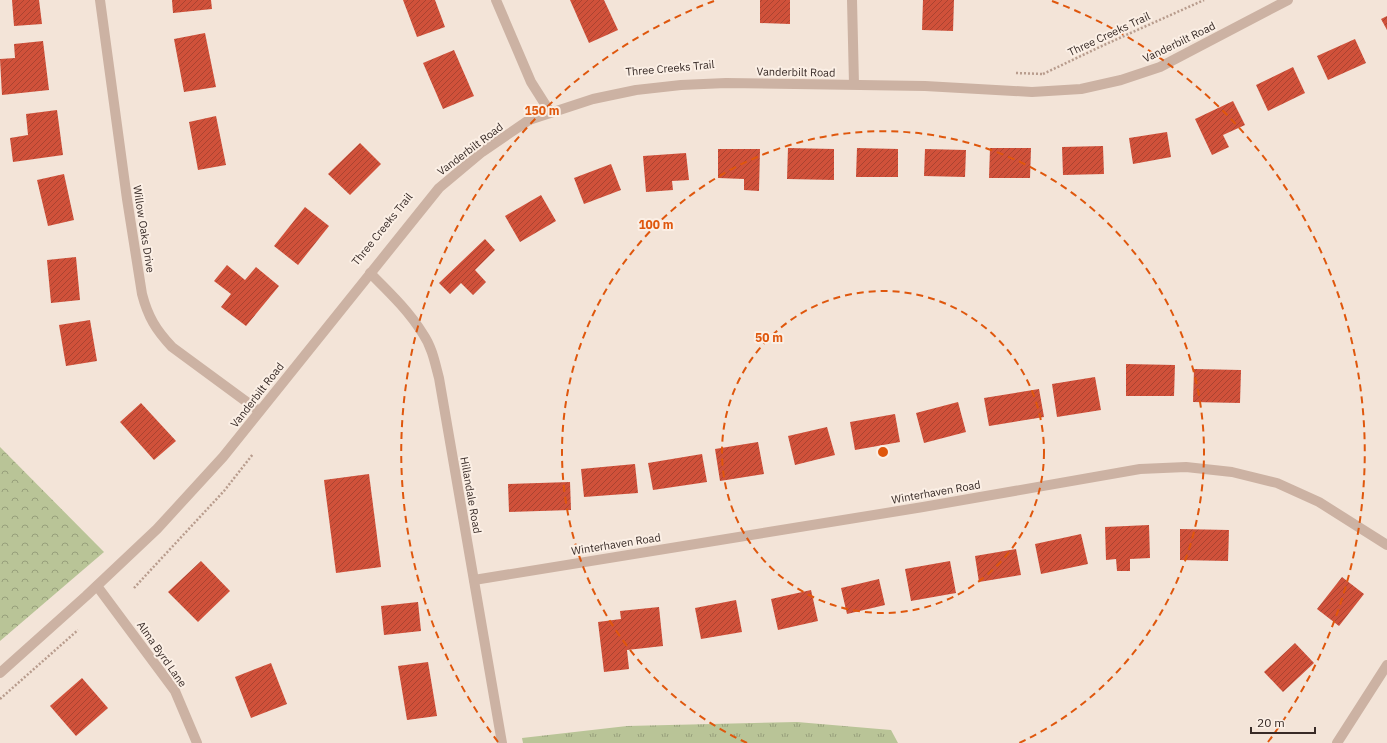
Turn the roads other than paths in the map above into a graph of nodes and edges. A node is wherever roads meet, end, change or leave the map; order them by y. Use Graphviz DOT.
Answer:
graph roads {
  1 [pos="100,0"];
  2 [pos="496,0"];
  3 [pos="852,0"];
  4 [pos="1288,0"];
  5 [pos="854,84"];
  6 [pos="550,112"];
  7 [pos="370,273"];
  8 [pos="259,411"];
  9 [pos="1387,545"];
  10 [pos="474,580"];
  11 [pos="97,586"];
  12 [pos="1387,665"];
  13 [pos="0,673"];
  14 [pos="197,743"];
  15 [pos="502,743"];
  16 [pos="1337,743"];
  1 -- 8 [label="street, Willow Oaks Drive"];
  2 -- 6 [label="street"];
  3 -- 5 [label="street"];
  4 -- 5 [label="street, Vanderbilt Road"];
  5 -- 6 [label="street, Vanderbilt Road"];
  6 -- 7 [label="street, Vanderbilt Road"];
  7 -- 8 [label="street, Vanderbilt Road"];
  7 -- 10 [label="street, Hillandale Road"];
  8 -- 11 [label="street, Vanderbilt Road"];
  9 -- 10 [label="street, Winterhaven Road"];
  10 -- 15 [label="street, Hillandale Road"];
  11 -- 13 [label="street, Vanderbilt Road"];
  11 -- 14 [label="street, Alma Byrd Lane"];
  12 -- 16 [label="street"];
}
